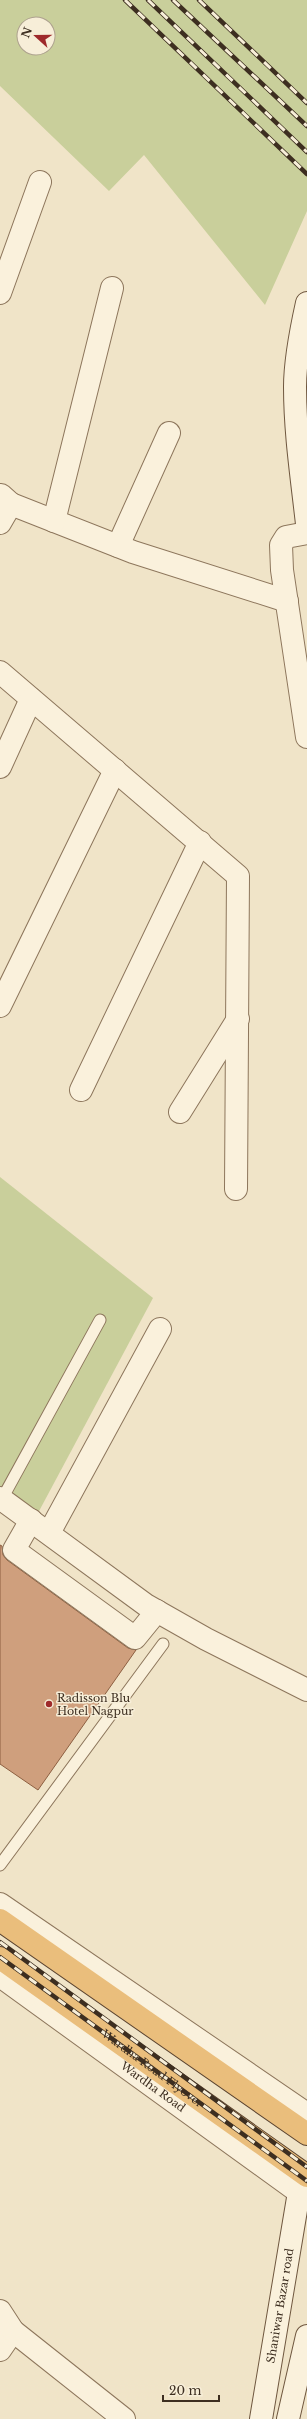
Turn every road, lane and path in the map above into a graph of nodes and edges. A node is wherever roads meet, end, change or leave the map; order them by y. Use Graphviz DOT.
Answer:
graph roads {
  1 [pos="40,182"];
  2 [pos="112,288"];
  3 [pos="0,293"];
  4 [pos="307,303"];
  5 [pos="169,433"];
  6 [pos="5,499"];
  7 [pos="54,521"];
  8 [pos="0,523"];
  9 [pos="307,524"];
  10 [pos="307,533"];
  11 [pos="118,546"];
  12 [pos="287,601"];
  13 [pos="0,672"];
  14 [pos="31,698"];
  15 [pos="307,737"];
  16 [pos="0,767"];
  17 [pos="115,770"];
  18 [pos="200,842"];
  19 [pos="0,1006"];
  20 [pos="238,1019"];
  21 [pos="82,1090"];
  22 [pos="180,1112"];
  23 [pos="236,1189"];
  24 [pos="100,1320"];
  25 [pos="160,1329"];
  26 [pos="1,1499"];
  27 [pos="31,1520"];
  28 [pos="49,1533"];
  29 [pos="157,1611"];
  30 [pos="162,1644"];
  31 [pos="305,1687"];
  32 [pos="0,1865"];
  33 [pos="0,1904"];
  34 [pos="0,1920"];
  35 [pos="0,1958"];
  36 [pos="0,1976"];
  37 [pos="307,2114"];
  38 [pos="307,2134"];
  39 [pos="305,2186"];
  40 [pos="0,2311"];
  41 [pos="13,2331"];
  42 [pos="307,2336"];
  43 [pos="0,2350"];
  44 [pos="124,2419"];
  45 [pos="261,2419"];
  46 [pos="288,2419"];
  1 -- 3 [label="street"];
  2 -- 7 [label="street"];
  4 -- 9 [label="street"];
  5 -- 11 [label="street"];
  6 -- 7 [label="street"];
  6 -- 8 [label="street"];
  7 -- 11 [label="street"];
  10 -- 12 [label="street"];
  11 -- 12 [label="street"];
  12 -- 15 [label="street"];
  13 -- 14 [label="street"];
  14 -- 16 [label="street"];
  14 -- 17 [label="street"];
  17 -- 18 [label="street"];
  17 -- 19 [label="street"];
  18 -- 20 [label="street"];
  18 -- 21 [label="street"];
  20 -- 22 [label="street"];
  20 -- 23 [label="street"];
  24 -- 26 [label="lane"];
  25 -- 28 [label="street"];
  26 -- 27 [label="street"];
  27 -- 28 [label="street"];
  27 -- 29 [label="street"];
  28 -- 29 [label="street"];
  29 -- 31 [label="street"];
  30 -- 32 [label="lane"];
  33 -- 37 [label="street"];
  34 -- 38 [label="highway"];
  35 -- 39 [label="highway, Wardha Road Flyover"];
  36 -- 39 [label="street, Wardha Road"];
  39 -- 45 [label="street, Shaniwar Bazar road"];
  40 -- 41 [label="street"];
  41 -- 43 [label="street"];
  41 -- 44 [label="street"];
  42 -- 46 [label="street"];
}
